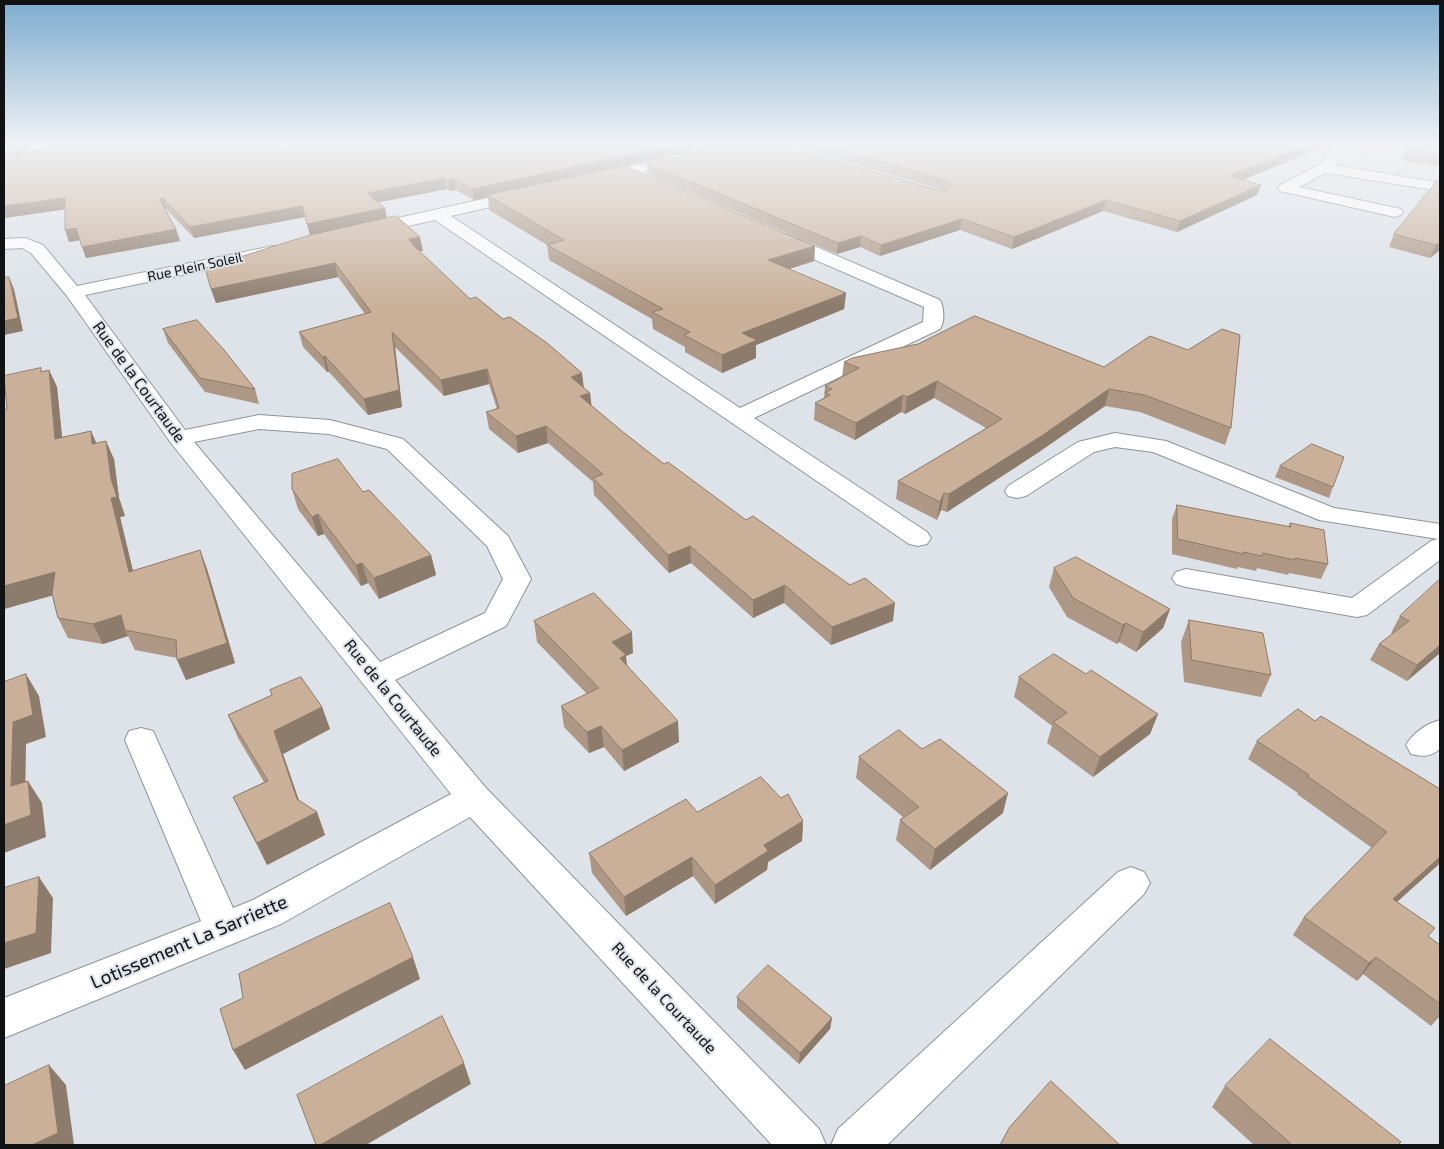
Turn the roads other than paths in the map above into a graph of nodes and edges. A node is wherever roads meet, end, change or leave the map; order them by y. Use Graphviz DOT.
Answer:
graph roads {
  1 [pos="507,199"];
  2 [pos="1334,199"];
  3 [pos="1395,212"];
  4 [pos="437,214"];
  5 [pos="762,230"];
  6 [pos="354,233"];
  7 [pos="4,244"];
  8 [pos="290,247"];
  9 [pos="73,292"];
  10 [pos="738,417"];
  11 [pos="179,438"];
  12 [pos="1017,491"];
  13 [pos="1440,532"];
  14 [pos="918,538"];
  15 [pos="1440,547"];
  16 [pos="1186,578"];
  17 [pos="376,676"];
  18 [pos="140,740"];
  19 [pos="474,798"];
  20 [pos="1131,883"];
  21 [pos="224,930"];
  22 [pos="4,1018"];
  23 [pos="803,1145"];
  24 [pos="854,1145"];
  1 -- 4 [label="street"];
  2 -- 3 [label="street"];
  4 -- 6 [label="street"];
  4 -- 10 [label="street"];
  5 -- 10 [label="street"];
  7 -- 9 [label="street, Rue de la Courtaude"];
  8 -- 9 [label="street, Rue Plein Soleil"];
  9 -- 11 [label="street, Rue de la Courtaude"];
  10 -- 14 [label="street"];
  11 -- 17 [label="street, Rue de la Courtaude"];
  11 -- 17 [label="street"];
  12 -- 13 [label="street"];
  15 -- 16 [label="street"];
  17 -- 19 [label="street, Rue de la Courtaude"];
  18 -- 21 [label="street"];
  19 -- 21 [label="street, Lotissement La Sarriette"];
  19 -- 23 [label="street, Rue de la Courtaude"];
  20 -- 24 [label="street"];
  21 -- 22 [label="street, Lotissement La Sarriette"];
}
